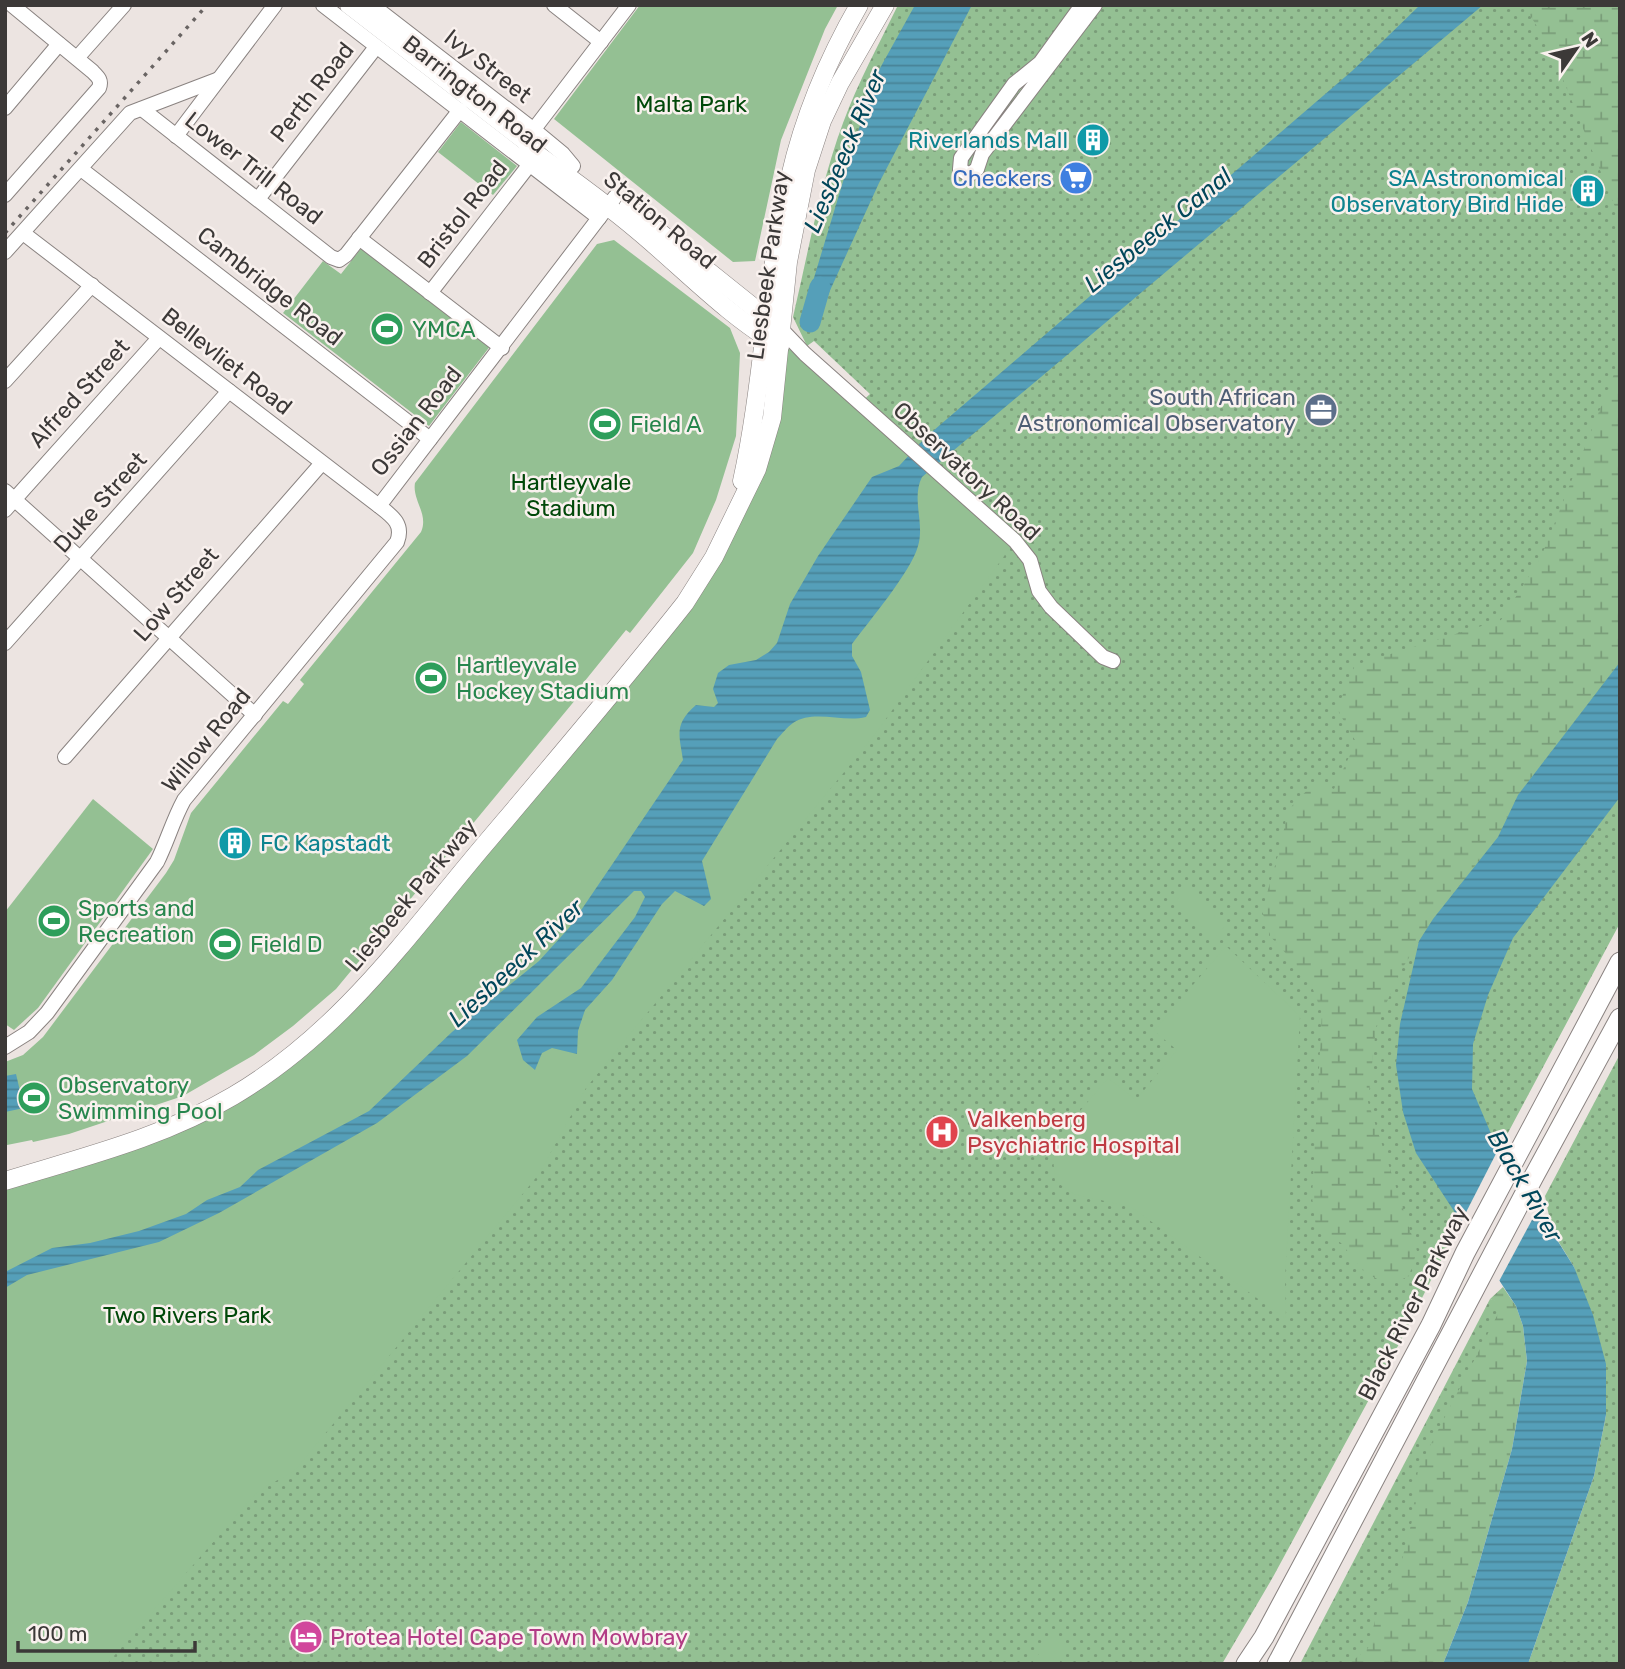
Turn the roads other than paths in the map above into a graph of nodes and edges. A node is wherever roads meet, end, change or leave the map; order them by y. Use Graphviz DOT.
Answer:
graph roads {
  1 [pos="12,5"];
  2 [pos="124,5"];
  3 [pos="275,5"];
  4 [pos="323,5"];
  5 [pos="349,5"];
  6 [pos="372,5"];
  7 [pos="554,5"];
  8 [pos="629,5"];
  9 [pos="859,5"];
  10 [pos="885,5"];
  11 [pos="1082,5"];
  12 [pos="1095,5"];
  13 [pos="601,42"];
  14 [pos="59,44"];
  15 [pos="376,47"];
  16 [pos="77,58"];
  17 [pos="219,79"];
  18 [pos="463,104"];
  19 [pos="5,108"];
  20 [pos="142,109"];
  21 [pos="529,135"];
  22 [pos="176,136"];
  23 [pos="530,164"];
  24 [pos="81,169"];
  25 [pos="5,195"];
  26 [pos="258,199"];
  27 [pos="608,207"];
  28 [pos="23,233"];
  29 [pos="359,238"];
  30 [pos="5,252"];
  31 [pos="92,285"];
  32 [pos="430,293"];
  33 [pos="767,318"];
  34 [pos="764,337"];
  35 [pos="159,338"];
  36 [pos="781,338"];
  37 [pos="502,348"];
  38 [pos="5,381"];
  39 [pos="229,391"];
  40 [pos="430,439"];
  41 [pos="322,463"];
  42 [pos="8,500"];
  43 [pos="739,501"];
  44 [pos="379,506"];
  45 [pos="400,529"];
  46 [pos="81,557"];
  47 [pos="168,637"];
  48 [pos="5,643"];
  49 [pos="1113,662"];
  50 [pos="255,715"];
  51 [pos="65,757"];
  52 [pos="1620,962"];
  53 [pos="1620,1018"];
  54 [pos="5,1047"];
  55 [pos="5,1181"];
  56 [pos="1246,1664"];
  57 [pos="1277,1664"];
  1 -- 14 [label="street"];
  2 -- 16 [label="street"];
  3 -- 17 [label="street"];
  4 -- 15 [label="street, Barrington Road"];
  5 -- 18 [label="main road, Station Road"];
  6 -- 21 [label="street, Ivy Street"];
  7 -- 13 [label="street"];
  8 -- 13 [label="street"];
  9 -- 33 [label="main road, Liesbeek Parkway"];
  10 -- 36 [label="main road, Liesbeek Parkway"];
  11 -- 12 [label="street"];
  13 -- 21 [label="street"];
  14 -- 16 [label="street"];
  14 -- 19 [label="street"];
  15 -- 18 [label="street, Barrington Road"];
  15 -- 26 [label="street, Perth Road"];
  16 -- 25 [label="street"];
  17 -- 20 [label="street"];
  17 -- 22 [label="street"];
  18 -- 21 [label="main road, Station Road"];
  18 -- 23 [label="street, Barrington Road"];
  18 -- 29 [label="street"];
  20 -- 22 [label="street, Lower Trill Road"];
  20 -- 24 [label="street"];
  21 -- 27 [label="main road, Station Road"];
  21 -- 27 [label="main road, Station Road"];
  22 -- 26 [label="street, Lower Trill Road"];
  23 -- 27 [label="street, Barrington Road"];
  23 -- 32 [label="street, Bristol Road"];
  24 -- 28 [label="street"];
  24 -- 40 [label="street, Cambridge Road"];
  26 -- 29 [label="street, Lower Trill Road"];
  27 -- 33 [label="main road, Station Road"];
  27 -- 34 [label="main road, Station Road"];
  27 -- 37 [label="street, Ossian Road"];
  28 -- 30 [label="street"];
  28 -- 31 [label="street, Bellevliet Road"];
  29 -- 32 [label="street"];
  31 -- 35 [label="street, Bellevliet Road"];
  31 -- 38 [label="street"];
  32 -- 37 [label="street"];
  33 -- 34 [label="main road, Liesbeek Parkway"];
  33 -- 36 [label="main road, Station Road"];
  34 -- 36 [label="main road, Station Road"];
  34 -- 43 [label="main road, Liesbeek Parkway"];
  35 -- 39 [label="street, Bellevliet Road"];
  35 -- 42 [label="street, Alfred Street"];
  36 -- 43 [label="main road, Liesbeek Parkway"];
  36 -- 49 [label="street, Observatory Road"];
  37 -- 40 [label="street, Ossian Road"];
  39 -- 41 [label="street, Bellevliet Road"];
  39 -- 46 [label="street, Duke Street"];
  40 -- 44 [label="street, Ossian Road"];
  41 -- 44 [label="street, Bellevliet Road"];
  41 -- 47 [label="street, Low Street"];
  42 -- 46 [label="street"];
  43 -- 55 [label="main road, Liesbeek Parkway"];
  44 -- 45 [label="street, Bellevliet Road"];
  45 -- 50 [label="street, Willow Road"];
  46 -- 47 [label="street"];
  46 -- 48 [label="street, Duke Street"];
  47 -- 50 [label="street"];
  47 -- 51 [label="street, Low Street"];
  50 -- 54 [label="street, Willow Road"];
  52 -- 56 [label="highway, Black River Parkway"];
  53 -- 57 [label="highway, Black River Parkway"];
}
